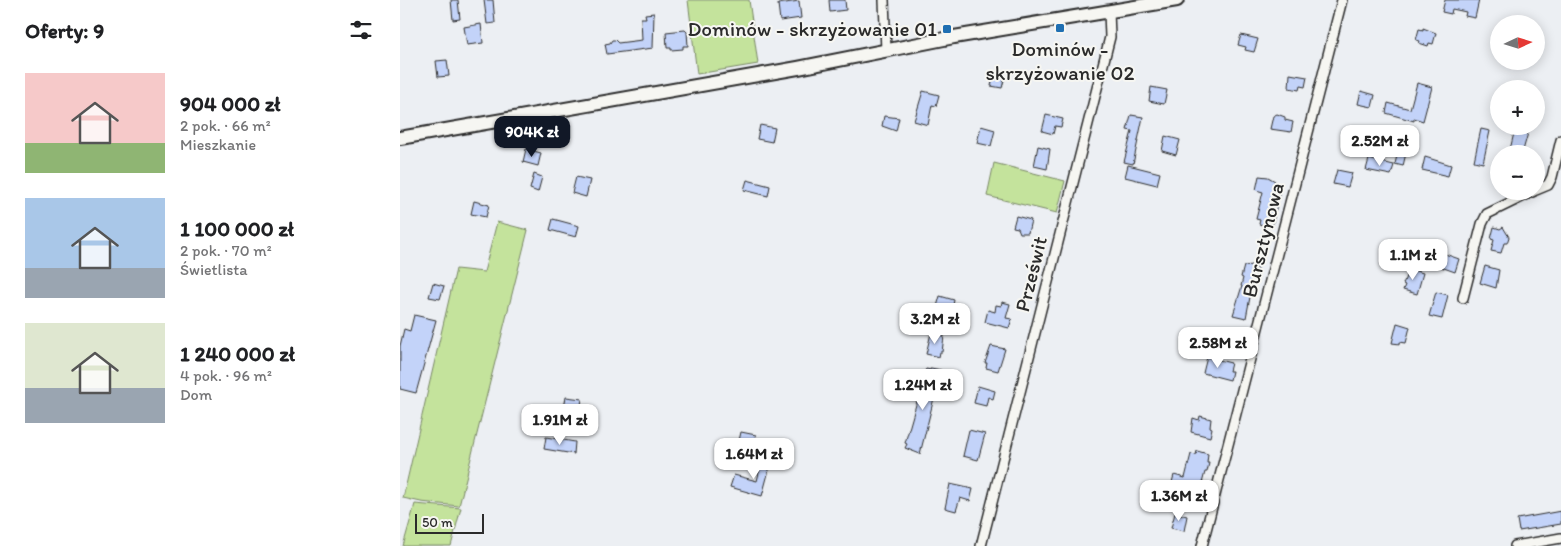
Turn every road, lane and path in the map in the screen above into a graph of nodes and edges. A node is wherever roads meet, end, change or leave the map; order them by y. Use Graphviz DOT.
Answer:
graph roads {
  1 [pos="884,0"];
  2 [pos="1177,0"];
  3 [pos="1342,0"];
  4 [pos="1109,11"];
  5 [pos="886,51"];
  6 [pos="400,138"];
  7 [pos="1561,140"];
  8 [pos="1545,186"];
  9 [pos="1516,200"];
  10 [pos="1463,298"];
  11 [pos="1561,538"];
  12 [pos="981,546"];
  13 [pos="1202,546"];
  14 [pos="1514,546"];
  1 -- 5 [label="street"];
  2 -- 4 [label="street"];
  3 -- 13 [label="street, Bursztynowa"];
  4 -- 5 [label="street"];
  4 -- 12 [label="street, Prześwit"];
  5 -- 6 [label="street"];
  7 -- 8 [label="street"];
  9 -- 10 [label="street"];
  11 -- 14 [label="street"];
}
